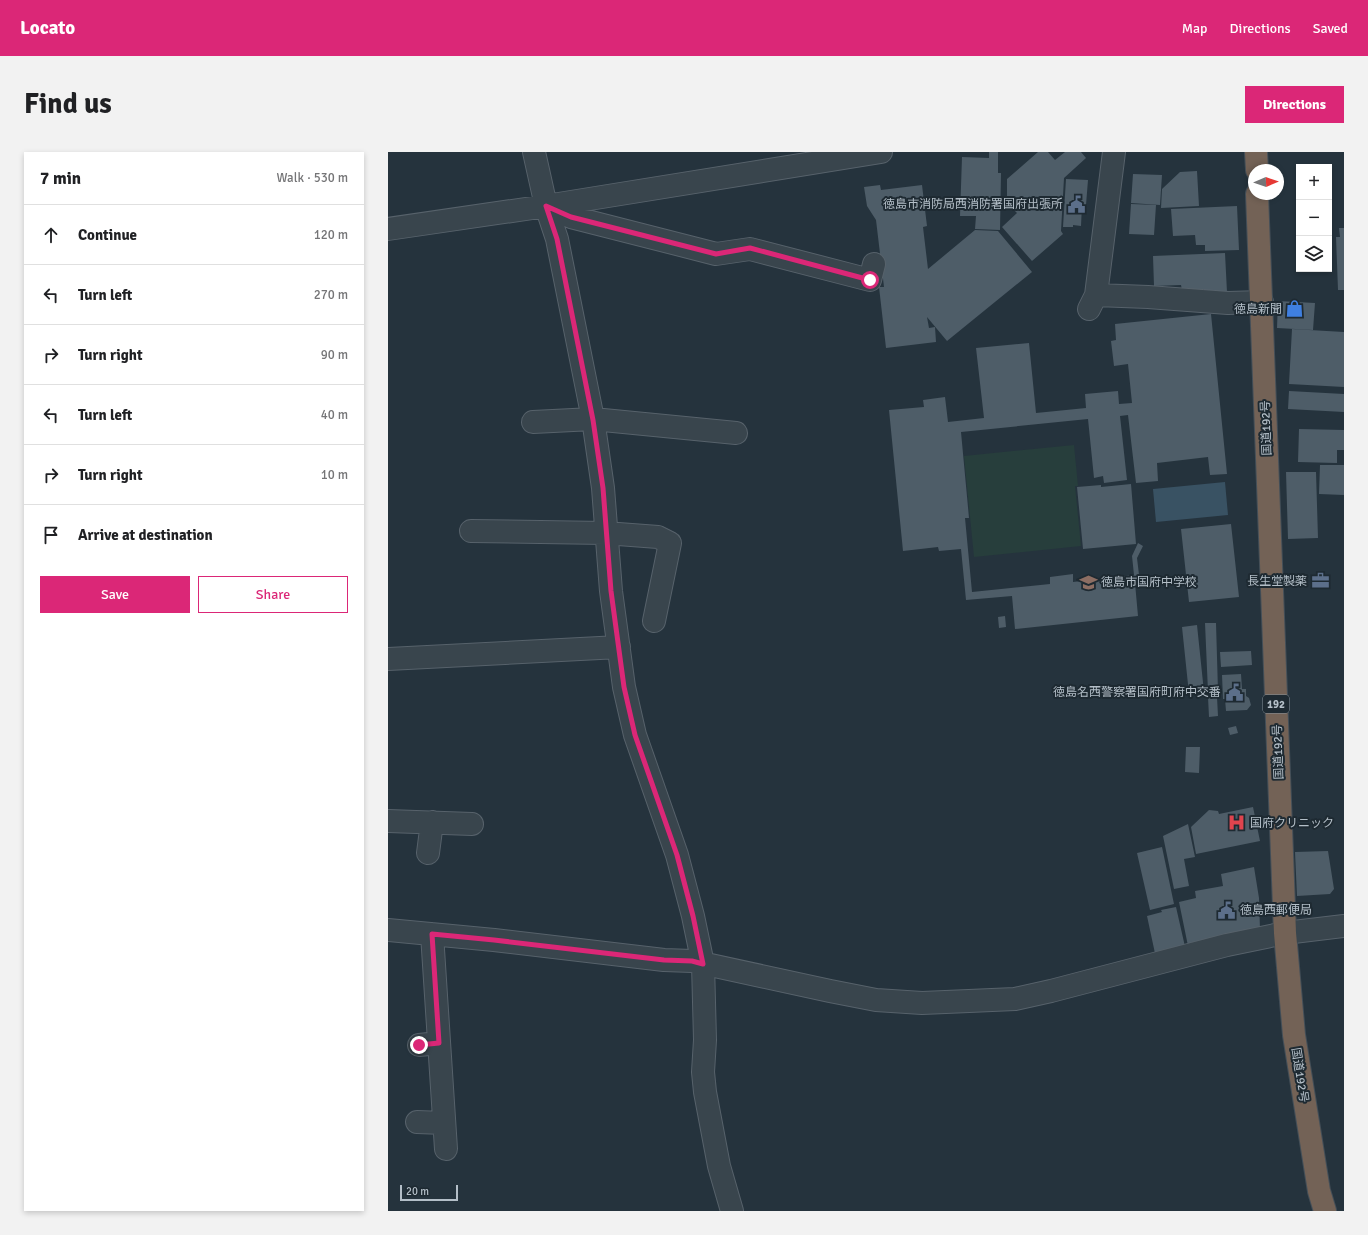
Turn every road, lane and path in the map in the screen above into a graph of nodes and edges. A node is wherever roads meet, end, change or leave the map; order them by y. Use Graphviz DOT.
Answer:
graph roads {
  1 [pos="534,152"];
  2 [pos="881,152"];
  3 [pos="1114,152"];
  4 [pos="1256,152"];
  5 [pos="1257,164"];
  6 [pos="1257,200"];
  7 [pos="546,206"];
  8 [pos="388,229"];
  9 [pos="874,264"];
  10 [pos="1262,302"];
  11 [pos="593,420"];
  12 [pos="533,422"];
  13 [pos="736,433"];
  14 [pos="471,531"];
  15 [pos="606,533"];
  16 [pos="654,621"];
  17 [pos="619,647"];
  18 [pos="388,659"];
  19 [pos="388,821"];
  20 [pos="432,822"];
  21 [pos="472,824"];
  22 [pos="428,853"];
  23 [pos="1344,926"];
  24 [pos="388,930"];
  25 [pos="1285,933"];
  26 [pos="432,934"];
  27 [pos="703,964"];
  28 [pos="417,1122"];
  29 [pos="444,1123"];
  30 [pos="446,1150"];
  31 [pos="732,1211"];
  32 [pos="1324,1211"];
  1 -- 7 [label="street"];
  2 -- 7 [label="street"];
  3 -- 10 [label="street"];
  4 -- 5 [label="highway"];
  6 -- 10 [label="highway, 国道192号 / 192"];
  7 -- 8 [label="street"];
  7 -- 9 [label="street"];
  7 -- 11 [label="street"];
  10 -- 25 [label="highway, 国道192号 / 192"];
  11 -- 12 [label="street"];
  11 -- 13 [label="street"];
  11 -- 15 [label="street"];
  14 -- 15 [label="street"];
  15 -- 16 [label="street"];
  15 -- 17 [label="street"];
  17 -- 18 [label="street"];
  17 -- 27 [label="street"];
  19 -- 20 [label="street"];
  20 -- 21 [label="street"];
  20 -- 22 [label="street"];
  23 -- 25 [label="street"];
  24 -- 26 [label="street"];
  25 -- 27 [label="street"];
  25 -- 32 [label="highway, 国道192号 / 192"];
  26 -- 27 [label="street"];
  26 -- 29 [label="street"];
  27 -- 31 [label="street"];
  28 -- 29 [label="street"];
  29 -- 30 [label="street"];
}
